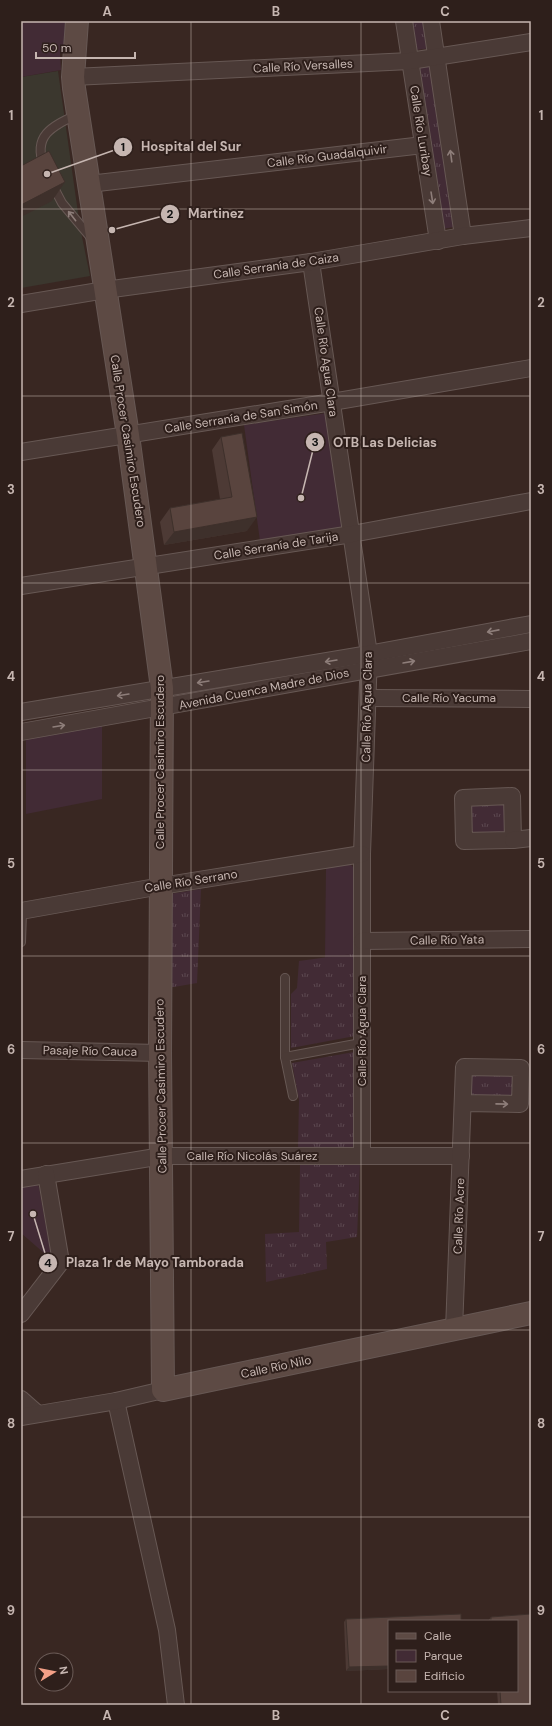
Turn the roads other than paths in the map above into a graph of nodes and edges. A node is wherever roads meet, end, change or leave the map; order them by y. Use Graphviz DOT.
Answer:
graph roads {
  1 [pos="77,21"];
  2 [pos="404,21"];
  3 [pos="431,21"];
  4 [pos="531,42"];
  5 [pos="437,57"];
  6 [pos="410,61"];
  7 [pos="73,77"];
  8 [pos="78,114"];
  9 [pos="423,145"];
  10 [pos="89,184"];
  11 [pos="531,228"];
  12 [pos="463,236"];
  13 [pos="438,241"];
  14 [pos="98,246"];
  15 [pos="311,262"];
  16 [pos="105,290"];
  17 [pos="21,304"];
  18 [pos="531,368"];
  19 [pos="332,402"];
  20 [pos="128,435"];
  21 [pos="21,452"];
  22 [pos="531,501"];
  23 [pos="352,534"];
  24 [pos="147,567"];
  25 [pos="21,586"];
  26 [pos="531,624"];
  27 [pos="531,642"];
  28 [pos="370,662"];
  29 [pos="161,698"];
  30 [pos="368,698"];
  31 [pos="531,699"];
  32 [pos="21,712"];
  33 [pos="21,732"];
  34 [pos="531,838"];
  35 [pos="513,840"];
  36 [pos="362,854"];
  37 [pos="161,886"];
  38 [pos="22,911"];
  39 [pos="531,939"];
  40 [pos="362,941"];
  41 [pos="21,942"];
  42 [pos="285,978"];
  43 [pos="361,1043"];
  44 [pos="21,1050"];
  45 [pos="160,1052"];
  46 [pos="285,1057"];
  47 [pos="526,1087"];
  48 [pos="293,1096"];
  49 [pos="463,1103"];
  50 [pos="162,1156"];
  51 [pos="362,1156"];
  52 [pos="461,1156"];
  53 [pos="46,1174"];
  54 [pos="21,1179"];
  55 [pos="531,1313"];
  56 [pos="21,1314"];
  57 [pos="454,1330"];
  58 [pos="163,1390"];
  59 [pos="21,1399"];
  60 [pos="116,1402"];
  61 [pos="38,1414"];
  62 [pos="21,1417"];
  63 [pos="176,1705"];
  1 -- 7 [label="main road, Calle Procer Casimiro Escudero"];
  2 -- 6 [label="street, Calle Río Luribay"];
  3 -- 5 [label="street"];
  4 -- 5 [label="street, Calle Río Versalles"];
  5 -- 6 [label="street, Calle Río Versalles"];
  12 -- 5 [label="street, one-way"];
  6 -- 7 [label="street, Calle Río Versalles"];
  6 -- 9 [label="street, Calle Río Luribay"];
  7 -- 8 [label="main road, Calle Procer Casimiro Escudero"];
  8 -- 10 [label="main road, Calle Procer Casimiro Escudero"];
  14 -- 8 [label="lane, one-way"];
  9 -- 10 [label="street, Calle Río Guadalquivir"];
  9 -- 13 [label="street, Calle Río Luribay, one-way"];
  10 -- 14 [label="main road, Calle Procer Casimiro Escudero"];
  11 -- 12 [label="street, Calle Serranía de Caiza"];
  12 -- 13 [label="street, Calle Serranía de Caiza"];
  13 -- 15 [label="street, Calle Serranía de Caiza"];
  14 -- 16 [label="main road, Calle Procer Casimiro Escudero"];
  15 -- 16 [label="street, Calle Serranía de Caiza"];
  15 -- 19 [label="street, Calle Río Agua Clara"];
  16 -- 17 [label="street, Calle Serranía de Caiza"];
  16 -- 20 [label="main road, Calle Procer Casimiro Escudero"];
  18 -- 19 [label="street, Calle Serranía de San Simón"];
  19 -- 20 [label="street, Calle Serranía de San Simón"];
  19 -- 23 [label="street, Calle Río Agua Clara"];
  20 -- 21 [label="street, Calle Serranía de San Simón"];
  20 -- 24 [label="main road, Calle Procer Casimiro Escudero"];
  22 -- 23 [label="street, Calle Serranía de Tarija"];
  23 -- 24 [label="street, Calle Serranía de Tarija"];
  23 -- 28 [label="street, Calle Río Agua Clara"];
  24 -- 25 [label="street, Calle Serranía de Tarija"];
  24 -- 29 [label="main road, Calle Procer Casimiro Escudero"];
  26 -- 28 [label="street, Avenida Cuenca Madre de Dios, one-way"];
  28 -- 27 [label="street, Avenida Cuenca Madre de Dios, one-way"];
  28 -- 29 [label="street, Avenida Cuenca Madre de Dios"];
  28 -- 30 [label="street, Calle Río Agua Clara"];
  29 -- 32 [label="street, Avenida Cuenca Madre de Dios, one-way"];
  33 -- 29 [label="street, Avenida Cuenca Madre de Dios, one-way"];
  29 -- 37 [label="main road, Calle Procer Casimiro Escudero"];
  30 -- 31 [label="street, Calle Río Yacuma"];
  30 -- 36 [label="street, Calle Río Agua Clara"];
  34 -- 35 [label="street"];
  36 -- 37 [label="street, Calle Río Serrano"];
  36 -- 40 [label="street, Calle Río Agua Clara"];
  37 -- 38 [label="street, Calle Río Serrano"];
  37 -- 45 [label="main road, Calle Procer Casimiro Escudero"];
  38 -- 41 [label="lane"];
  39 -- 40 [label="street, Calle Río Yata"];
  40 -- 43 [label="street, Calle Río Agua Clara"];
  42 -- 46 [label="lane"];
  43 -- 46 [label="lane"];
  43 -- 51 [label="street, Calle Río Agua Clara"];
  44 -- 45 [label="street, Pasaje Río Cauca"];
  45 -- 50 [label="main road, Calle Procer Casimiro Escudero"];
  46 -- 48 [label="lane"];
  49 -- 47 [label="street, one-way"];
  47 -- 49 [label="street"];
  49 -- 52 [label="street, Calle Río Acre"];
  50 -- 51 [label="street, Calle Río Nicolás Suárez"];
  50 -- 53 [label="street, Calle Río Nicolás Suárez"];
  50 -- 58 [label="main road, Calle Procer Casimiro Escudero"];
  51 -- 52 [label="street, Calle Río Nicolás Suárez"];
  52 -- 57 [label="street, Calle Río Acre"];
  53 -- 54 [label="street, Calle Río Nicolás Suárez"];
  53 -- 56 [label="street"];
  55 -- 57 [label="main road, Calle Río Nilo"];
  57 -- 58 [label="main road, Calle Río Nilo"];
  58 -- 60 [label="street, Calle Río Nilo"];
  59 -- 61 [label="street"];
  60 -- 61 [label="street, Calle Río Nilo"];
  60 -- 63 [label="street"];
  61 -- 62 [label="street, Calle Río Nilo"];
}
